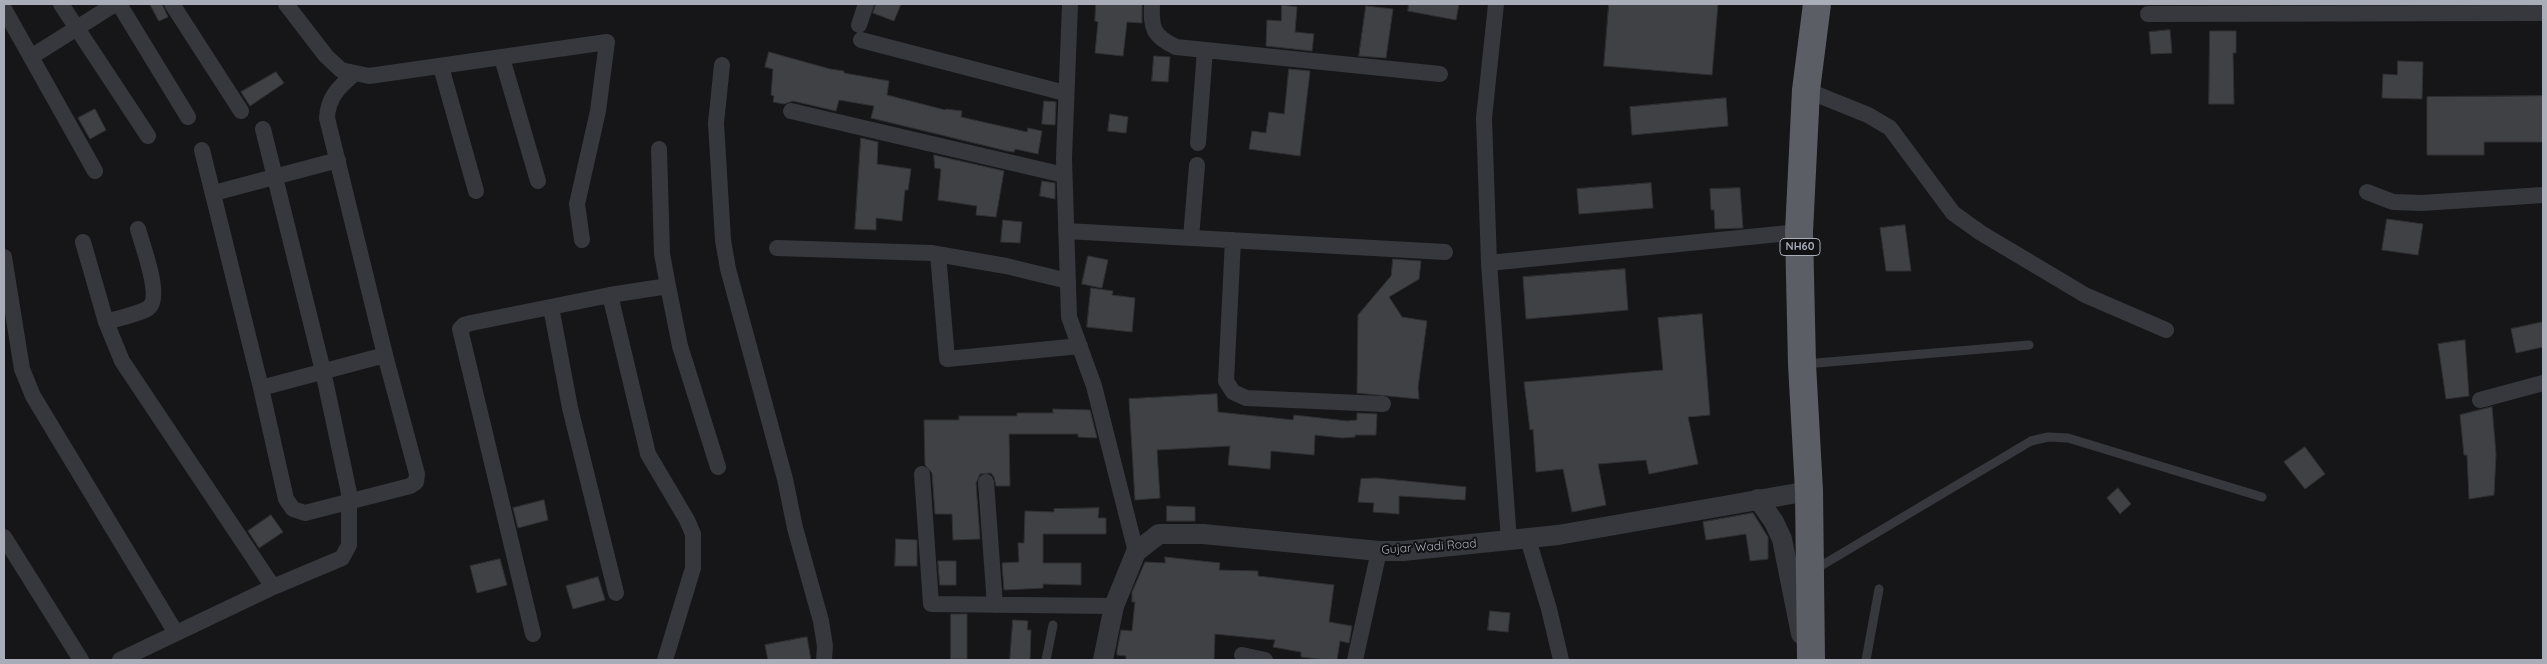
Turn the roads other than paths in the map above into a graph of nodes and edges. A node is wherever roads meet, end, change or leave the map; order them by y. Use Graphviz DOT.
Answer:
graph roads {
  1 [pos="61,4"];
  2 [pos="115,4"];
  3 [pos="119,4"];
  4 [pos="172,4"];
  5 [pos="286,4"];
  6 [pos="866,4"];
  7 [pos="1070,4"];
  8 [pos="1152,4"];
  9 [pos="1496,4"];
  10 [pos="1817,4"];
  11 [pos="2323,8"];
  12 [pos="2391,8"];
  13 [pos="2452,8"];
  14 [pos="4,9"];
  15 [pos="2254,9"];
  16 [pos="2543,13"];
  17 [pos="2148,14"];
  18 [pos="77,28"];
  19 [pos="1205,50"];
  20 [pos="31,57"];
  21 [pos="502,58"];
  22 [pos="722,65"];
  23 [pos="441,67"];
  24 [pos="354,74"];
  25 [pos="1440,74"];
  26 [pos="1806,90"];
  27 [pos="1065,93"];
  28 [pos="241,111"];
  29 [pos="791,111"];
  30 [pos="188,117"];
  31 [pos="262,129"];
  32 [pos="148,136"];
  33 [pos="1198,142"];
  34 [pos="659,148"];
  35 [pos="202,150"];
  36 [pos="338,160"];
  37 [pos="1197,165"];
  38 [pos="95,171"];
  39 [pos="1064,175"];
  40 [pos="275,177"];
  41 [pos="538,181"];
  42 [pos="476,190"];
  43 [pos="2367,192"];
  44 [pos="214,193"];
  45 [pos="2543,195"];
  46 [pos="138,229"];
  47 [pos="1066,231"];
  48 [pos="1800,232"];
  49 [pos="1191,238"];
  50 [pos="582,240"];
  51 [pos="1234,240"];
  52 [pos="83,242"];
  53 [pos="777,248"];
  54 [pos="1445,252"];
  55 [pos="938,254"];
  56 [pos="4,257"];
  57 [pos="1489,263"];
  58 [pos="1068,281"];
  59 [pos="668,286"];
  60 [pos="610,295"];
  61 [pos="551,307"];
  62 [pos="106,322"];
  63 [pos="2166,330"];
  64 [pos="2029,345"];
  65 [pos="1080,346"];
  66 [pos="385,355"];
  67 [pos="1802,364"];
  68 [pos="324,371"];
  69 [pos="2543,383"];
  70 [pos="261,388"];
  71 [pos="2480,400"];
  72 [pos="1383,404"];
  73 [pos="718,467"];
  74 [pos="922,474"];
  75 [pos="986,482"];
  76 [pos="1809,491"];
  77 [pos="2262,497"];
  78 [pos="1758,499"];
  79 [pos="348,501"];
  80 [pos="4,537"];
  81 [pos="1518,540"];
  82 [pos="1379,551"];
  83 [pos="1136,552"];
  84 [pos="1810,572"];
  85 [pos="273,587"];
  86 [pos="1879,589"];
  87 [pos="616,594"];
  88 [pos="995,605"];
  89 [pos="1114,606"];
  90 [pos="1053,625"];
  91 [pos="176,633"];
  92 [pos="533,634"];
  93 [pos="1242,655"];
  94 [pos="81,660"];
  95 [pos="120,660"];
  96 [pos="665,660"];
  97 [pos="824,660"];
  98 [pos="1046,660"];
  99 [pos="1102,660"];
  100 [pos="1265,660"];
  101 [pos="1355,660"];
  102 [pos="1561,660"];
  103 [pos="1806,660"];
  104 [pos="1811,660"];
  105 [pos="1866,660"];
  1 -- 18 [label="street"];
  2 -- 18 [label="street"];
  3 -- 30 [label="street"];
  4 -- 28 [label="street"];
  5 -- 24 [label="street"];
  6 -- 27 [label="street"];
  7 -- 27 [label="street"];
  8 -- 19 [label="street"];
  9 -- 57 [label="street"];
  10 -- 26 [label="highway, NH60"];
  11 -- 12 [label="street"];
  11 -- 15 [label="street"];
  12 -- 13 [label="street"];
  13 -- 16 [label="street"];
  14 -- 20 [label="street"];
  15 -- 17 [label="street"];
  18 -- 20 [label="street"];
  18 -- 32 [label="street"];
  19 -- 25 [label="street"];
  19 -- 33 [label="street"];
  20 -- 38 [label="street"];
  21 -- 23 [label="street"];
  21 -- 41 [label="street"];
  21 -- 50 [label="street"];
  22 -- 97 [label="street"];
  23 -- 24 [label="street"];
  23 -- 42 [label="street"];
  24 -- 36 [label="street"];
  26 -- 48 [label="highway, NH60"];
  26 -- 63 [label="street"];
  27 -- 39 [label="street"];
  29 -- 39 [label="street"];
  31 -- 40 [label="street"];
  34 -- 59 [label="street"];
  35 -- 44 [label="street"];
  36 -- 40 [label="street"];
  36 -- 66 [label="street"];
  37 -- 49 [label="street"];
  39 -- 47 [label="street"];
  40 -- 44 [label="street"];
  40 -- 68 [label="street"];
  43 -- 45 [label="street"];
  44 -- 70 [label="street"];
  46 -- 62 [label="street"];
  47 -- 49 [label="street"];
  47 -- 58 [label="street"];
  48 -- 57 [label="street"];
  48 -- 67 [label="highway, NH60"];
  49 -- 51 [label="street"];
  51 -- 54 [label="street"];
  51 -- 72 [label="street"];
  52 -- 62 [label="street"];
  53 -- 55 [label="street"];
  55 -- 58 [label="street"];
  55 -- 65 [label="street"];
  56 -- 91 [label="street"];
  57 -- 81 [label="street"];
  58 -- 65 [label="street"];
  59 -- 60 [label="street"];
  59 -- 73 [label="street"];
  60 -- 61 [label="street"];
  60 -- 96 [label="street"];
  61 -- 87 [label="street"];
  61 -- 92 [label="street"];
  62 -- 85 [label="street"];
  64 -- 67 [label="lane"];
  65 -- 83 [label="street"];
  66 -- 68 [label="street"];
  66 -- 79 [label="street"];
  67 -- 76 [label="highway, NH60"];
  68 -- 70 [label="street"];
  68 -- 79 [label="street"];
  69 -- 71 [label="street"];
  70 -- 79 [label="street"];
  74 -- 88 [label="street"];
  75 -- 88 [label="street"];
  76 -- 78 [label="street, Gujar Wadi Road"];
  76 -- 84 [label="highway, NH60"];
  77 -- 84 [label="lane"];
  78 -- 81 [label="street, Gujar Wadi Road"];
  78 -- 103 [label="street"];
  79 -- 85 [label="street"];
  80 -- 94 [label="street"];
  81 -- 82 [label="street, Gujar Wadi Road"];
  81 -- 102 [label="street"];
  82 -- 83 [label="street, Gujar Wadi Road"];
  82 -- 101 [label="street"];
  83 -- 89 [label="street, Gujar Wadi Road"];
  84 -- 104 [label="highway, NH60"];
  85 -- 91 [label="street"];
  86 -- 105 [label="lane"];
  88 -- 89 [label="street"];
  89 -- 99 [label="street, Gujar Wadi Road"];
  90 -- 98 [label="lane"];
  91 -- 95 [label="street"];
  93 -- 100 [label="street"];
}
